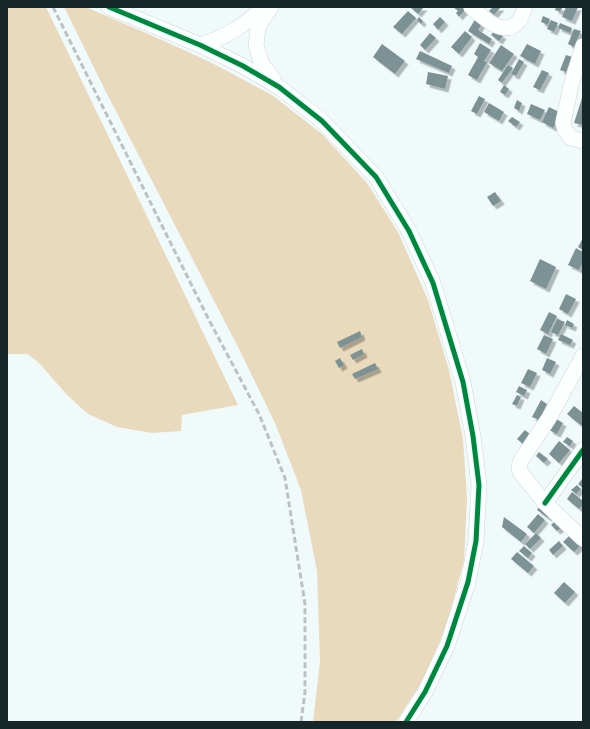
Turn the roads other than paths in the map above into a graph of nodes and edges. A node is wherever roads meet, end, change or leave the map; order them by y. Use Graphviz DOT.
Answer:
graph roads {
  1 [pos="109,7"];
  2 [pos="265,7"];
  3 [pos="271,7"];
  4 [pos="471,7"];
  5 [pos="525,7"];
  6 [pos="200,45"];
  7 [pos="583,46"];
  8 [pos="279,87"];
  9 [pos="583,141"];
  10 [pos="583,356"];
  11 [pos="583,450"];
  12 [pos="545,503"];
  13 [pos="583,539"];
  14 [pos="406,722"];
  1 -- 6 [label="street"];
  2 -- 6 [label="street"];
  3 -- 8 [label="street"];
  4 -- 5 [label="street"];
  6 -- 8 [label="street"];
  7 -- 9 [label="street"];
  8 -- 14 [label="street"];
  10 -- 12 [label="street"];
  11 -- 12 [label="street"];
  12 -- 13 [label="street"];
}
